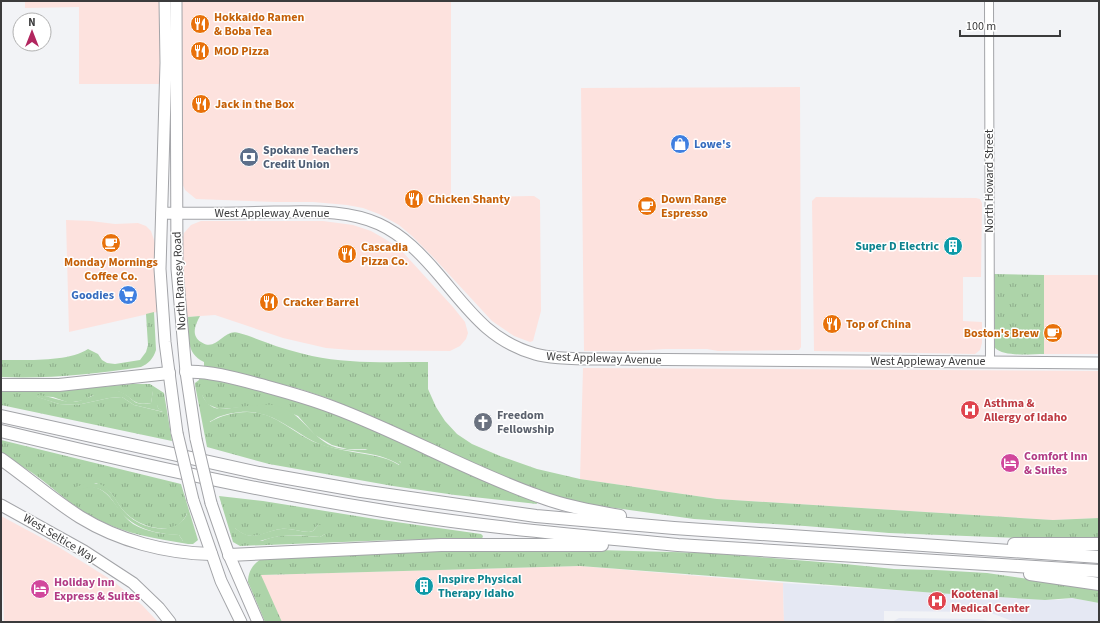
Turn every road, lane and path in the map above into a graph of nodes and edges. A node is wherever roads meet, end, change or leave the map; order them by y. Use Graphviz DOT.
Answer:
graph roads {
  1 [pos="165,1"];
  2 [pos="176,1"];
  3 [pos="989,1"];
  4 [pos="162,213"];
  5 [pos="176,214"];
  6 [pos="990,362"];
  7 [pos="1099,362"];
  8 [pos="186,372"];
  9 [pos="169,373"];
  10 [pos="1,385"];
  11 [pos="1,416"];
  12 [pos="1,432"];
  13 [pos="1,459"];
  14 [pos="1,505"];
  15 [pos="674,528"];
  16 [pos="1099,544"];
  17 [pos="678,545"];
  18 [pos="945,546"];
  19 [pos="211,554"];
  20 [pos="229,555"];
  21 [pos="1099,557"];
  22 [pos="919,560"];
  23 [pos="1099,571"];
  24 [pos="1099,584"];
  25 [pos="170,622"];
  26 [pos="240,622"];
  27 [pos="258,622"];
  1 -- 4 [label="main road, North Ramsey Road"];
  2 -- 5 [label="main road, North Ramsey Road"];
  3 -- 6 [label="street, North Howard Street"];
  4 -- 5 [label="main road, West Appleway Avenue"];
  4 -- 9 [label="main road, North Ramsey Road"];
  5 -- 6 [label="main road, West Appleway Avenue"];
  5 -- 8 [label="main road, North Ramsey Road"];
  6 -- 7 [label="main road, West Appleway Avenue"];
  8 -- 9 [label="main road"];
  8 -- 15 [label="highway"];
  8 -- 20 [label="main road, North Ramsey Road, bridge"];
  9 -- 10 [label="highway"];
  9 -- 19 [label="main road, North Ramsey Road, bridge"];
  11 -- 15 [label="highway"];
  12 -- 17 [label="highway"];
  13 -- 19 [label="highway"];
  14 -- 25 [label="main road, West Seltice Way"];
  15 -- 18 [label="highway"];
  16 -- 18 [label="highway"];
  17 -- 20 [label="highway"];
  17 -- 22 [label="highway"];
  18 -- 21 [label="highway"];
  19 -- 20 [label="main road"];
  19 -- 26 [label="main road, North Ramsey Road"];
  20 -- 27 [label="main road, North Ramsey Road"];
  22 -- 23 [label="highway"];
  22 -- 24 [label="highway"];
}
